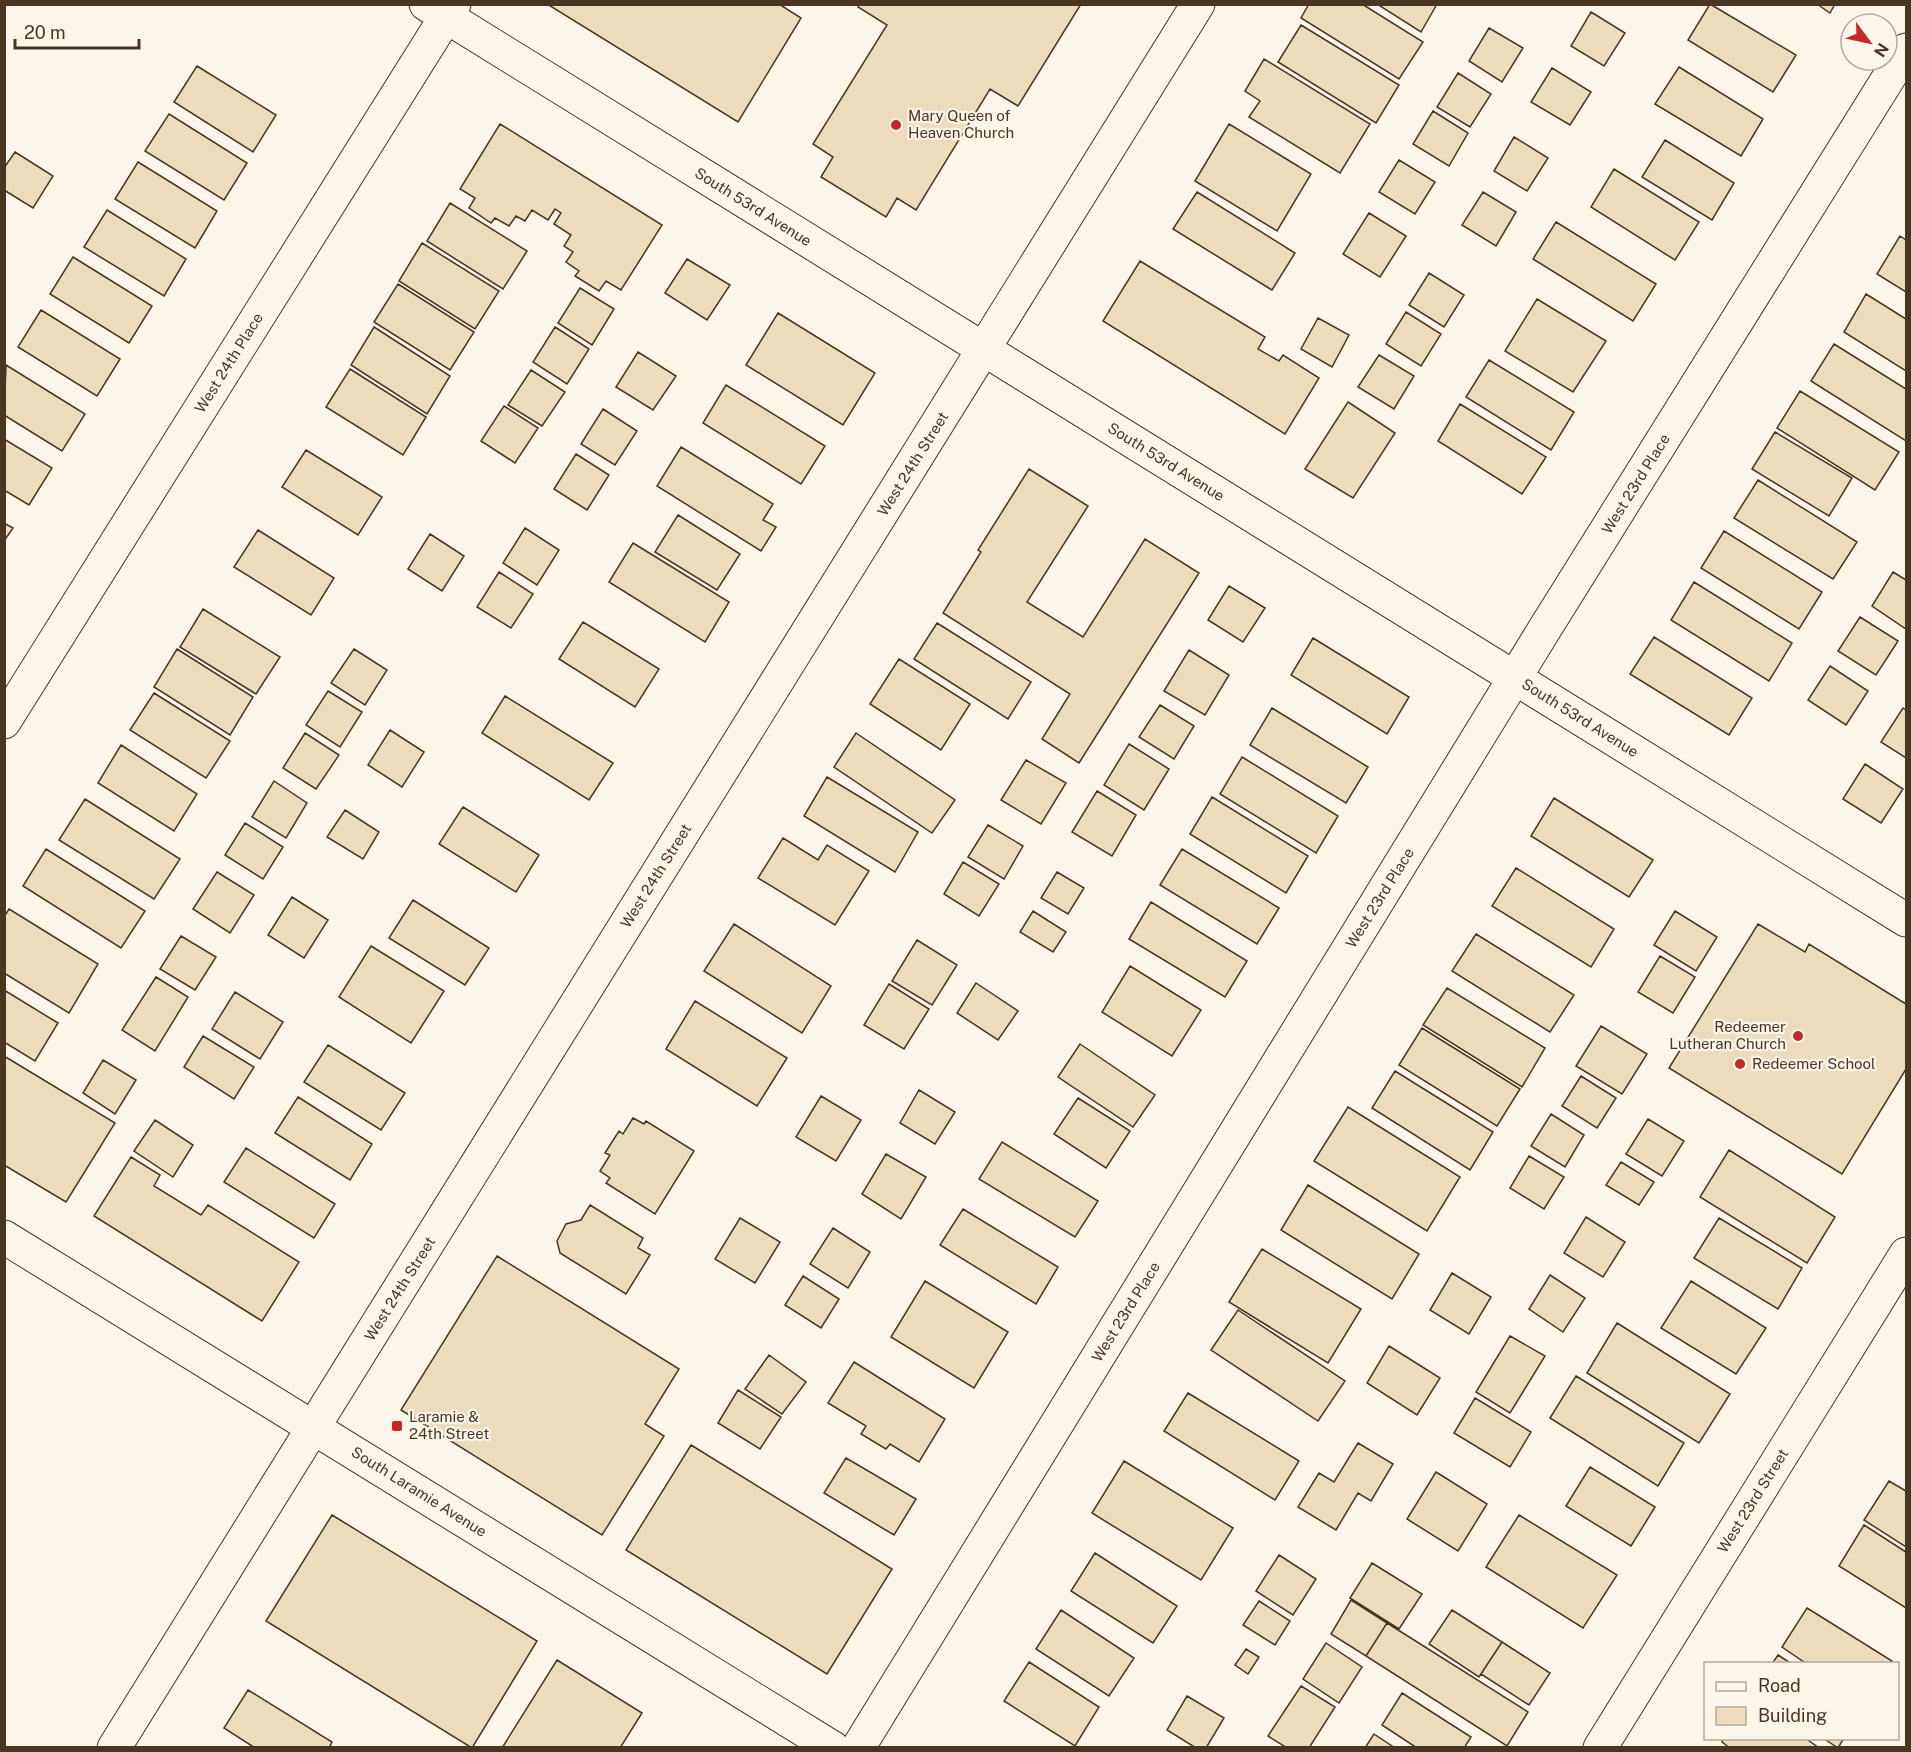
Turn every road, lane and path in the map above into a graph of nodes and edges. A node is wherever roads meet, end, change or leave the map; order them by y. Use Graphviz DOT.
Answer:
graph roads {
  1 [pos="1198,4"];
  2 [pos="442,9"];
  3 [pos="1906,50"];
  4 [pos="984,349"];
  5 [pos="1515,678"];
  6 [pos="4,722"];
  7 [pos="1906,920"];
  8 [pos="4,1237"];
  9 [pos="1906,1254"];
  10 [pos="314,1428"];
  11 [pos="114,1748"];
  12 [pos="833,1748"];
  13 [pos="858,1748"];
  14 [pos="1600,1748"];
  1 -- 4 [label="street, West 24th Street"];
  2 -- 4 [label="street, South 53rd Avenue"];
  2 -- 6 [label="street, West 24th Place"];
  3 -- 5 [label="street, West 23rd Place"];
  4 -- 5 [label="street, South 53rd Avenue"];
  4 -- 10 [label="street, West 24th Street"];
  5 -- 7 [label="street, South 53rd Avenue"];
  5 -- 13 [label="street, West 23rd Place"];
  8 -- 10 [label="street, South Laramie Avenue"];
  9 -- 14 [label="street, West 23rd Street"];
  10 -- 11 [label="street, West 24th Street"];
  10 -- 12 [label="street, South Laramie Avenue"];
}
